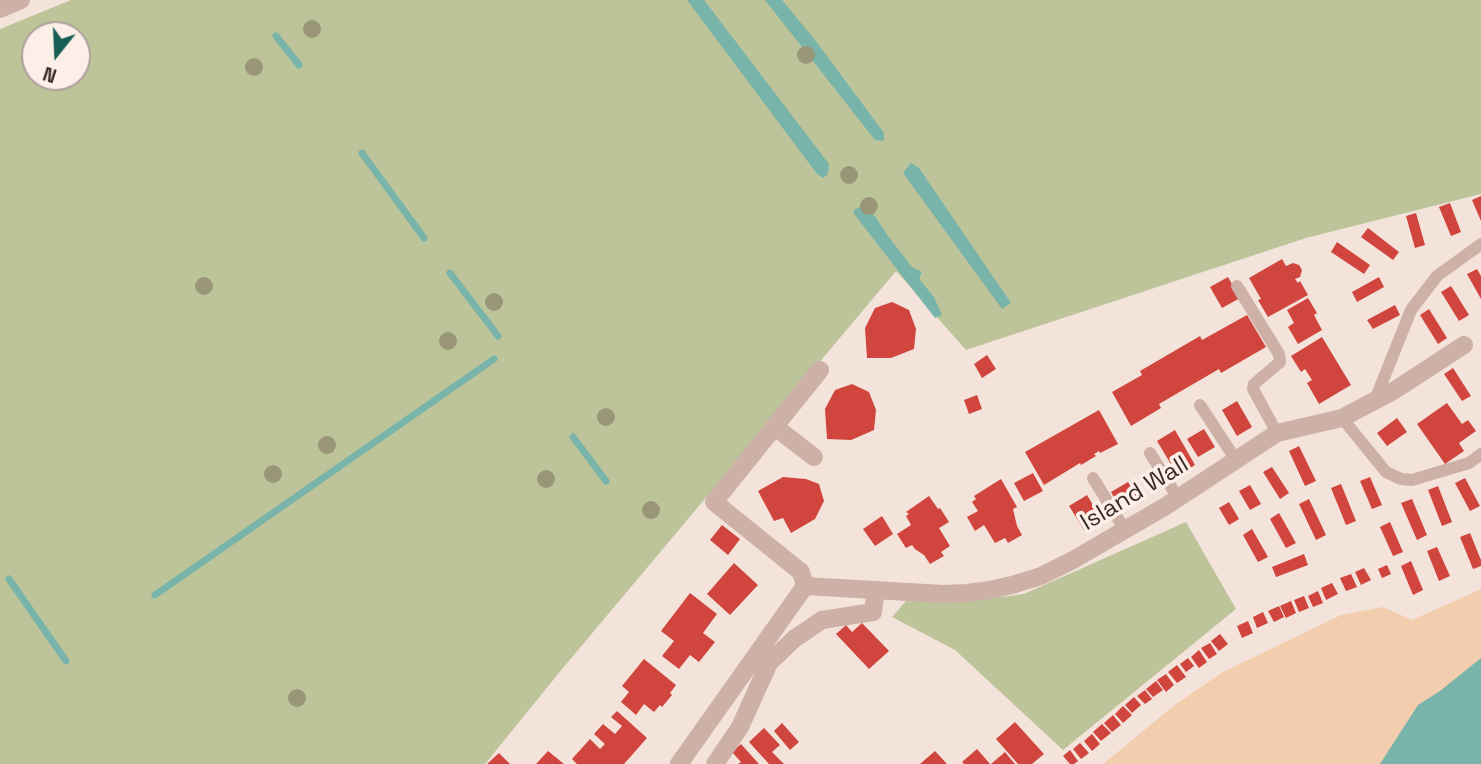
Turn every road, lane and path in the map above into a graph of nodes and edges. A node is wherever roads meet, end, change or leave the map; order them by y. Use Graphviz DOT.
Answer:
graph roads {
  1 [pos="21,0"];
  2 [pos="0,9"];
  3 [pos="1481,244"];
  4 [pos="1237,285"];
  5 [pos="1464,345"];
  6 [pos="820,370"];
  7 [pos="1375,400"];
  8 [pos="1200,405"];
  9 [pos="1342,418"];
  10 [pos="775,426"];
  11 [pos="1278,433"];
  12 [pos="1150,453"];
  13 [pos="1481,454"];
  14 [pos="814,457"];
  15 [pos="1236,460"];
  16 [pos="1093,478"];
  17 [pos="1178,498"];
  18 [pos="1125,530"];
  19 [pos="805,586"];
  20 [pos="876,590"];
  21 [pos="679,764"];
  22 [pos="715,764"];
  1 -- 2 [label="street"];
  3 -- 7 [label="lane"];
  4 -- 11 [label="lane"];
  5 -- 7 [label="street, Island Wall"];
  6 -- 10 [label="street"];
  7 -- 9 [label="street, Island Wall"];
  8 -- 15 [label="lane"];
  9 -- 11 [label="street, Island Wall"];
  9 -- 13 [label="lane"];
  10 -- 14 [label="street"];
  10 -- 19 [label="street"];
  11 -- 15 [label="street, Island Wall"];
  12 -- 17 [label="lane"];
  15 -- 17 [label="street, Island Wall"];
  16 -- 18 [label="lane"];
  17 -- 18 [label="street, Island Wall"];
  18 -- 20 [label="street, Island Wall"];
  19 -- 20 [label="street, Island Wall"];
  19 -- 21 [label="street"];
  20 -- 22 [label="street"];
}
